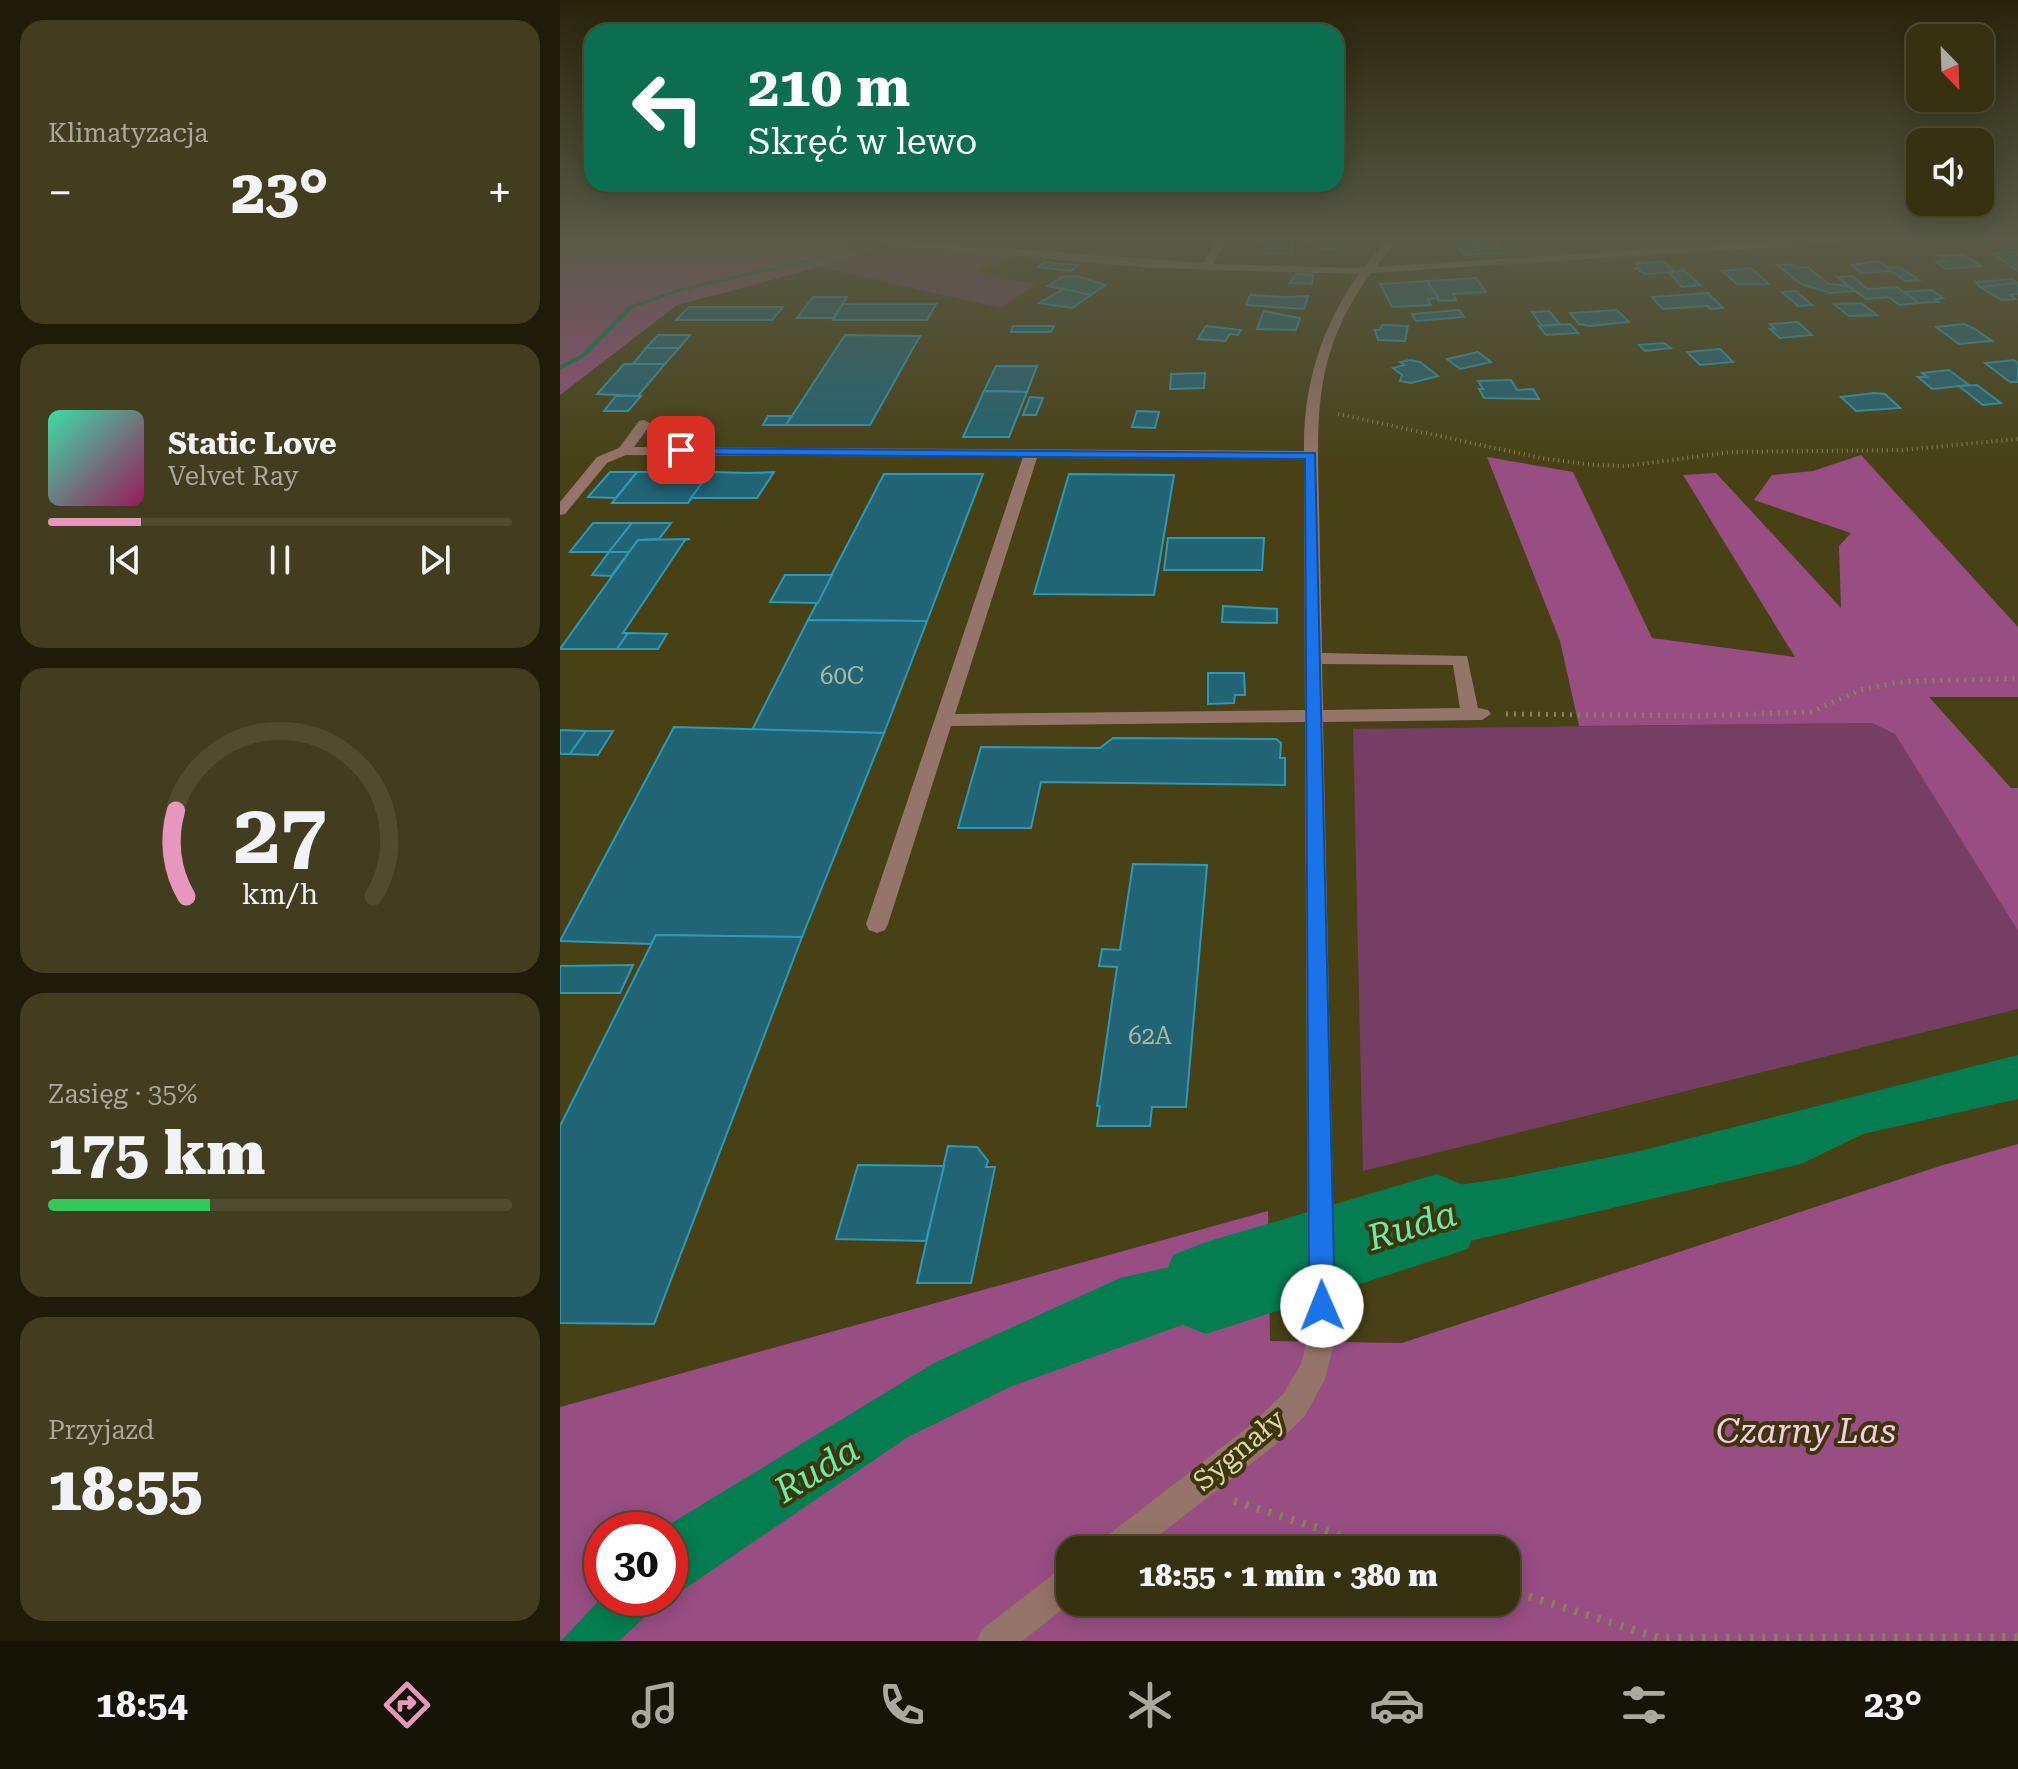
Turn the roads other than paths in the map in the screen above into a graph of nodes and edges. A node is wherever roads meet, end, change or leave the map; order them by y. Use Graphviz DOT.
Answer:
graph roads {
  1 [pos="1338,317"];
  2 [pos="644,424"];
  3 [pos="624,451"];
  4 [pos="1032,452"];
  5 [pos="1311,455"];
  6 [pos="560,511"];
  7 [pos="1313,658"];
  8 [pos="1313,716"];
  9 [pos="946,720"];
  10 [pos="877,924"];
  11 [pos="1132,1536"];
  12 [pos="1056,1594"];
  13 [pos="994,1641"];
  1 -- 5 [label="street, Sygnały"];
  2 -- 3 [label="street"];
  3 -- 4 [label="street"];
  3 -- 6 [label="street"];
  4 -- 5 [label="street"];
  4 -- 9 [label="street"];
  5 -- 7 [label="street, Sygnały"];
  7 -- 8 [label="street, Sygnały"];
  7 -- 8 [label="street"];
  8 -- 9 [label="street"];
  8 -- 11 [label="street, Sygnały"];
  9 -- 10 [label="street"];
  12 -- 13 [label="street"];
}
